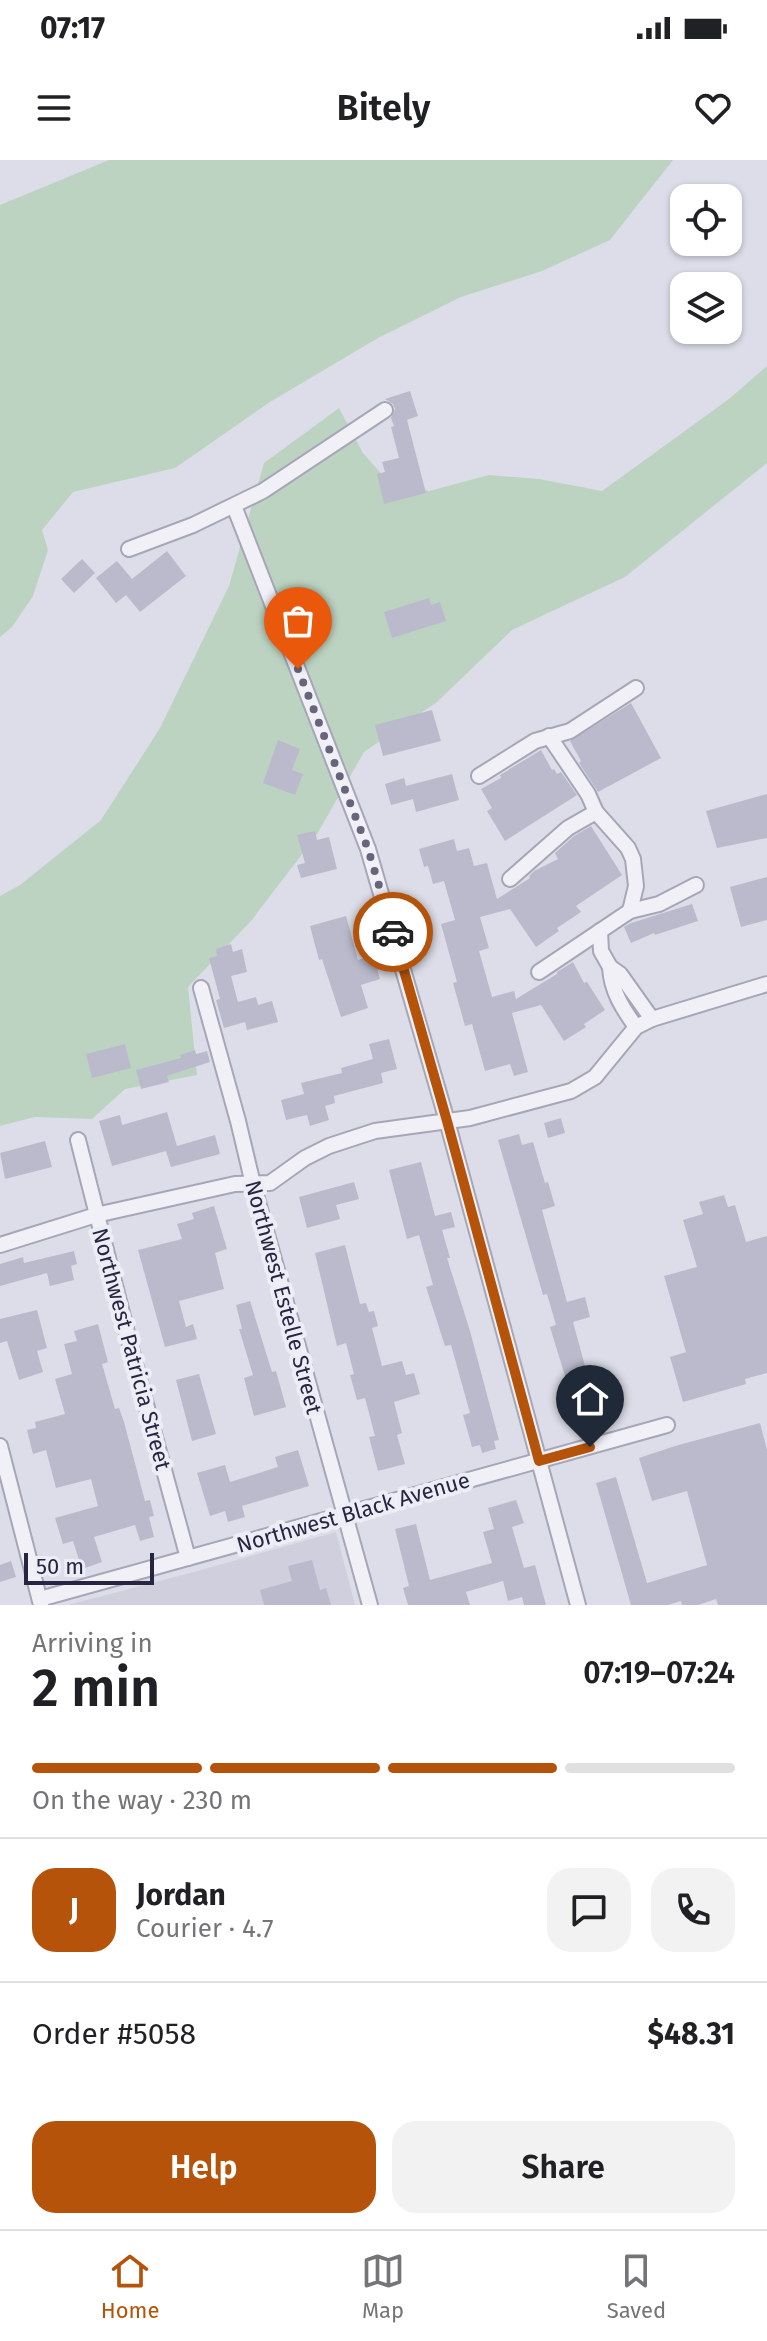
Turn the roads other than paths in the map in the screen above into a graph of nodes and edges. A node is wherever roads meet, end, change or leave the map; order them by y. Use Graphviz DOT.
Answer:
graph roads {
  1 [pos="385,410"];
  2 [pos="234,506"];
  3 [pos="129,549"];
  4 [pos="636,688"];
  5 [pos="549,736"];
  6 [pos="479,776"];
  7 [pos="596,812"];
  8 [pos="510,879"];
  9 [pos="696,885"];
  10 [pos="630,911"];
  11 [pos="600,931"];
  12 [pos="610,967"];
  13 [pos="539,972"];
  14 [pos="767,984"];
  15 [pos="201,988"];
  16 [pos="652,1019"];
  17 [pos="636,1027"];
  18 [pos="447,1121"];
  19 [pos="78,1140"];
  20 [pos="253,1184"];
  21 [pos="96,1215"];
  22 [pos="0,1245"];
  23 [pos="667,1425"];
  24 [pos="0,1446"];
  25 [pos="539,1461"];
  26 [pos="344,1515"];
  27 [pos="188,1558"];
  28 [pos="40,1602"];
  29 [pos="370,1605"];
  30 [pos="578,1605"];
  1 -- 2 [label="street"];
  2 -- 3 [label="street"];
  2 -- 18 [label="street"];
  4 -- 5 [label="street"];
  5 -- 6 [label="street"];
  5 -- 7 [label="street"];
  7 -- 8 [label="street"];
  7 -- 10 [label="street"];
  9 -- 10 [label="street"];
  10 -- 11 [label="street"];
  11 -- 12 [label="street"];
  11 -- 13 [label="street"];
  12 -- 16 [label="street"];
  12 -- 17 [label="street"];
  14 -- 16 [label="street"];
  15 -- 20 [label="street, Northwest Estelle Street"];
  16 -- 17 [label="street"];
  17 -- 18 [label="street"];
  18 -- 20 [label="street"];
  18 -- 25 [label="street"];
  19 -- 21 [label="street, Northwest Patricia Street"];
  20 -- 21 [label="street"];
  20 -- 26 [label="street, Northwest Estelle Street"];
  21 -- 22 [label="street"];
  21 -- 27 [label="street, Northwest Patricia Street"];
  23 -- 25 [label="street, Northwest Black Avenue"];
  24 -- 28 [label="street"];
  25 -- 26 [label="street, Northwest Black Avenue"];
  25 -- 30 [label="street"];
  26 -- 27 [label="street, Northwest Black Avenue"];
  26 -- 29 [label="street, Northwest Estelle Street"];
  27 -- 28 [label="street, Northwest Black Avenue"];
}
